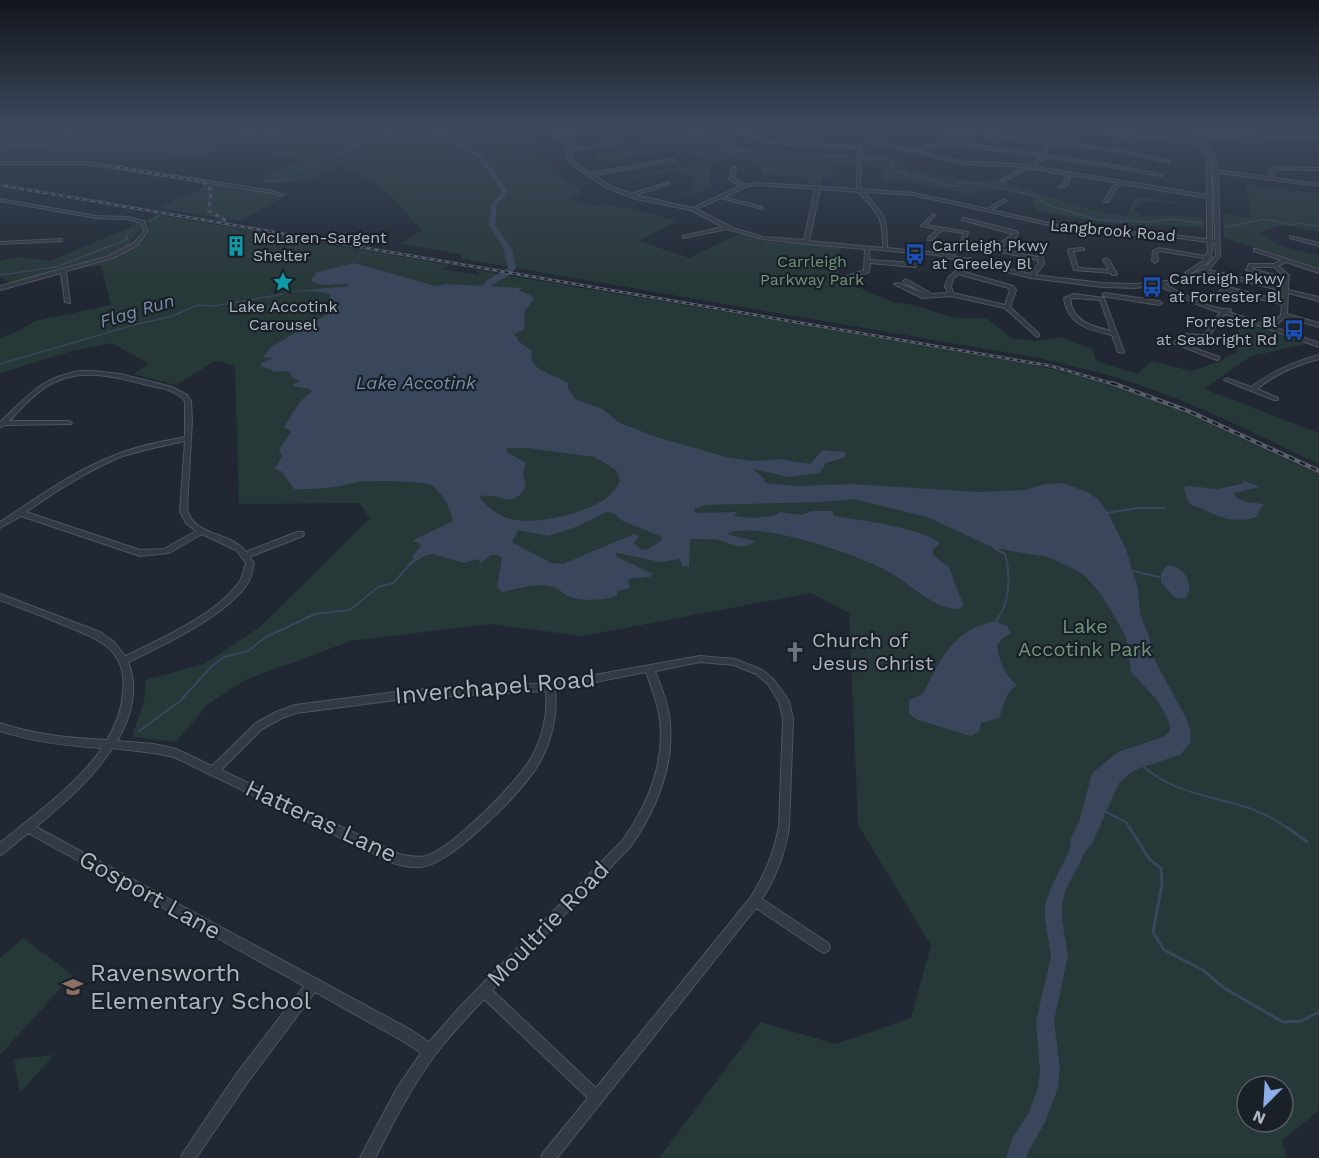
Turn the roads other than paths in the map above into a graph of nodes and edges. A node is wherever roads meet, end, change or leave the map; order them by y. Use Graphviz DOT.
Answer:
graph roads {
  1 [pos="187,179"];
  2 [pos="595,179"];
  3 [pos="732,179"];
  4 [pos="859,179"];
  5 [pos="1007,179"];
  6 [pos="1067,179"];
  7 [pos="1099,179"];
  8 [pos="1209,179"];
  9 [pos="1216,179"];
  10 [pos="1272,179"];
  11 [pos="1002,182"];
  12 [pos="667,183"];
  13 [pos="1122,183"];
  14 [pos="1319,185"];
  15 [pos="745,186"];
  16 [pos="818,187"];
  17 [pos="1061,187"];
  18 [pos="859,190"];
  19 [pos="281,195"];
  20 [pos="630,195"];
  21 [pos="721,196"];
  22 [pos="1209,197"];
  23 [pos="1217,198"];
  24 [pos="0,200"];
  25 [pos="1004,200"];
  26 [pos="1106,201"];
  27 [pos="760,208"];
  28 [pos="692,209"];
  29 [pos="988,210"];
  30 [pos="933,215"];
  31 [pos="964,219"];
  32 [pos="728,227"];
  33 [pos="940,230"];
  34 [pos="685,237"];
  35 [pos="1292,237"];
  36 [pos="930,239"];
  37 [pos="60,240"];
  38 [pos="1210,240"];
  39 [pos="1218,242"];
  40 [pos="0,243"];
  41 [pos="806,243"];
  42 [pos="1319,244"];
  43 [pos="867,247"];
  44 [pos="983,248"];
  45 [pos="885,249"];
  46 [pos="1039,249"];
  47 [pos="1082,249"];
  48 [pos="993,250"];
  49 [pos="1256,250"];
  50 [pos="951,256"];
  51 [pos="1208,258"];
  52 [pos="1041,259"];
  53 [pos="970,260"];
  54 [pos="1106,260"];
  55 [pos="1217,260"];
  56 [pos="1285,260"];
  57 [pos="866,261"];
  58 [pos="1155,261"];
  59 [pos="915,265"];
  60 [pos="1275,266"];
  61 [pos="1197,269"];
  62 [pos="63,270"];
  63 [pos="1205,271"];
  64 [pos="1319,271"];
  65 [pos="958,272"];
  66 [pos="1113,272"];
  67 [pos="1032,276"];
  68 [pos="1285,279"];
  69 [pos="841,280"];
  70 [pos="906,281"];
  71 [pos="1160,283"];
  72 [pos="897,284"];
  73 [pos="1102,285"];
  74 [pos="1120,285"];
  75 [pos="0,288"];
  76 [pos="1284,291"];
  77 [pos="951,294"];
  78 [pos="1252,296"];
  79 [pos="933,297"];
  80 [pos="1104,297"];
  81 [pos="1319,299"];
  82 [pos="68,302"];
  83 [pos="1159,303"];
  84 [pos="1284,303"];
  85 [pos="1007,307"];
  86 [pos="1226,311"];
  87 [pos="1284,315"];
  88 [pos="1319,326"];
  89 [pos="1272,327"];
  90 [pos="1114,334"];
  91 [pos="1037,335"];
  92 [pos="1319,343"];
  93 [pos="1121,352"];
  94 [pos="1319,357"];
  95 [pos="1217,358"];
  96 [pos="1227,380"];
  97 [pos="1252,390"];
  98 [pos="1276,399"];
  99 [pos="69,423"];
  100 [pos="2,424"];
  101 [pos="187,439"];
  102 [pos="21,513"];
  103 [pos="0,526"];
  104 [pos="202,531"];
  105 [pos="300,534"];
  106 [pos="246,555"];
  107 [pos="0,597"];
  108 [pos="123,660"];
  109 [pos="650,670"];
  110 [pos="550,687"];
  111 [pos="0,727"];
  112 [pos="110,745"];
  113 [pos="214,770"];
  114 [pos="27,826"];
  115 [pos="0,850"];
  116 [pos="755,901"];
  117 [pos="824,947"];
  118 [pos="312,985"];
  119 [pos="484,990"];
  120 [pos="430,1051"];
  121 [pos="596,1096"];
  122 [pos="188,1158"];
  123 [pos="368,1158"];
  124 [pos="548,1158"];
  1 -- 19 [label="street"];
  2 -- 20 [label="street"];
  3 -- 15 [label="street"];
  4 -- 18 [label="street"];
  5 -- 11 [label="street"];
  6 -- 17 [label="street"];
  7 -- 13 [label="street"];
  8 -- 22 [label="street"];
  9 -- 23 [label="street"];
  10 -- 14 [label="street"];
  12 -- 20 [label="street"];
  13 -- 22 [label="street"];
  13 -- 26 [label="street"];
  15 -- 16 [label="street, Langbrook Road"];
  15 -- 21 [label="street, Langbrook Road"];
  16 -- 18 [label="street, Langbrook Road"];
  16 -- 41 [label="street"];
  18 -- 29 [label="street, Langbrook Road"];
  18 -- 45 [label="street"];
  20 -- 28 [label="street"];
  21 -- 27 [label="street"];
  21 -- 28 [label="street, Langbrook Road"];
  22 -- 23 [label="street"];
  22 -- 38 [label="street"];
  23 -- 39 [label="street"];
  24 -- 62 [label="street"];
  25 -- 29 [label="street"];
  28 -- 32 [label="street"];
  29 -- 38 [label="street, Langbrook Road"];
  30 -- 33 [label="street"];
  31 -- 48 [label="street"];
  32 -- 34 [label="street"];
  32 -- 41 [label="street"];
  33 -- 36 [label="street"];
  33 -- 50 [label="street"];
  35 -- 42 [label="street"];
  37 -- 40 [label="street"];
  38 -- 39 [label="street, Langbrook Road"];
  38 -- 51 [label="street"];
  39 -- 55 [label="street"];
  41 -- 43 [label="street"];
  43 -- 45 [label="street"];
  43 -- 57 [label="street"];
  44 -- 48 [label="street"];
  45 -- 50 [label="street"];
  46 -- 52 [label="street"];
  47 -- 66 [label="street"];
  48 -- 52 [label="street"];
  49 -- 56 [label="street"];
  50 -- 53 [label="street"];
  51 -- 55 [label="street"];
  51 -- 58 [label="street"];
  51 -- 61 [label="street"];
  52 -- 67 [label="street"];
  53 -- 65 [label="street"];
  53 -- 67 [label="street"];
  54 -- 66 [label="street"];
  55 -- 63 [label="street"];
  56 -- 60 [label="street"];
  56 -- 64 [label="street"];
  57 -- 59 [label="street"];
  57 -- 69 [label="street"];
  60 -- 68 [label="street"];
  60 -- 68 [label="street"];
  61 -- 63 [label="street"];
  61 -- 71 [label="street"];
  62 -- 75 [label="street"];
  62 -- 82 [label="street"];
  63 -- 71 [label="street"];
  63 -- 76 [label="street"];
  65 -- 77 [label="street"];
  65 -- 85 [label="street"];
  66 -- 74 [label="street"];
  67 -- 73 [label="street"];
  68 -- 76 [label="street"];
  70 -- 79 [label="street"];
  71 -- 74 [label="street"];
  71 -- 86 [label="street"];
  72 -- 79 [label="street"];
  73 -- 74 [label="street"];
  73 -- 80 [label="street"];
  76 -- 81 [label="street"];
  76 -- 84 [label="street"];
  77 -- 79 [label="street"];
  77 -- 85 [label="street"];
  78 -- 84 [label="street"];
  80 -- 83 [label="street"];
  80 -- 90 [label="street"];
  80 -- 90 [label="street"];
  84 -- 87 [label="street"];
  85 -- 91 [label="street"];
  86 -- 89 [label="street"];
  86 -- 95 [label="street"];
  87 -- 88 [label="street"];
  87 -- 89 [label="street"];
  89 -- 92 [label="street"];
  90 -- 93 [label="street"];
  94 -- 97 [label="street"];
  96 -- 97 [label="street"];
  97 -- 98 [label="street"];
  99 -- 100 [label="street"];
  100 -- 101 [label="street"];
  101 -- 102 [label="street"];
  101 -- 104 [label="street"];
  102 -- 103 [label="street"];
  102 -- 104 [label="street"];
  104 -- 106 [label="street"];
  105 -- 106 [label="street"];
  106 -- 108 [label="street"];
  107 -- 108 [label="street"];
  108 -- 112 [label="street"];
  109 -- 110 [label="street, Inverchapel Road"];
  109 -- 116 [label="street, Inverchapel Road"];
  109 -- 119 [label="street, Moultrie Road"];
  110 -- 113 [label="street, Inverchapel Road"];
  110 -- 113 [label="street, Hatteras Lane"];
  111 -- 112 [label="street, Hatteras Lane"];
  112 -- 113 [label="street, Hatteras Lane"];
  112 -- 114 [label="street"];
  114 -- 115 [label="street"];
  114 -- 118 [label="street, Gosport Lane"];
  116 -- 117 [label="street"];
  116 -- 121 [label="street, Inverchapel Road"];
  118 -- 120 [label="street, Gosport Lane"];
  118 -- 122 [label="street"];
  119 -- 120 [label="street, Moultrie Road"];
  119 -- 121 [label="street"];
  120 -- 123 [label="street, Moultrie Road"];
  121 -- 124 [label="street, Inverchapel Road"];
}
